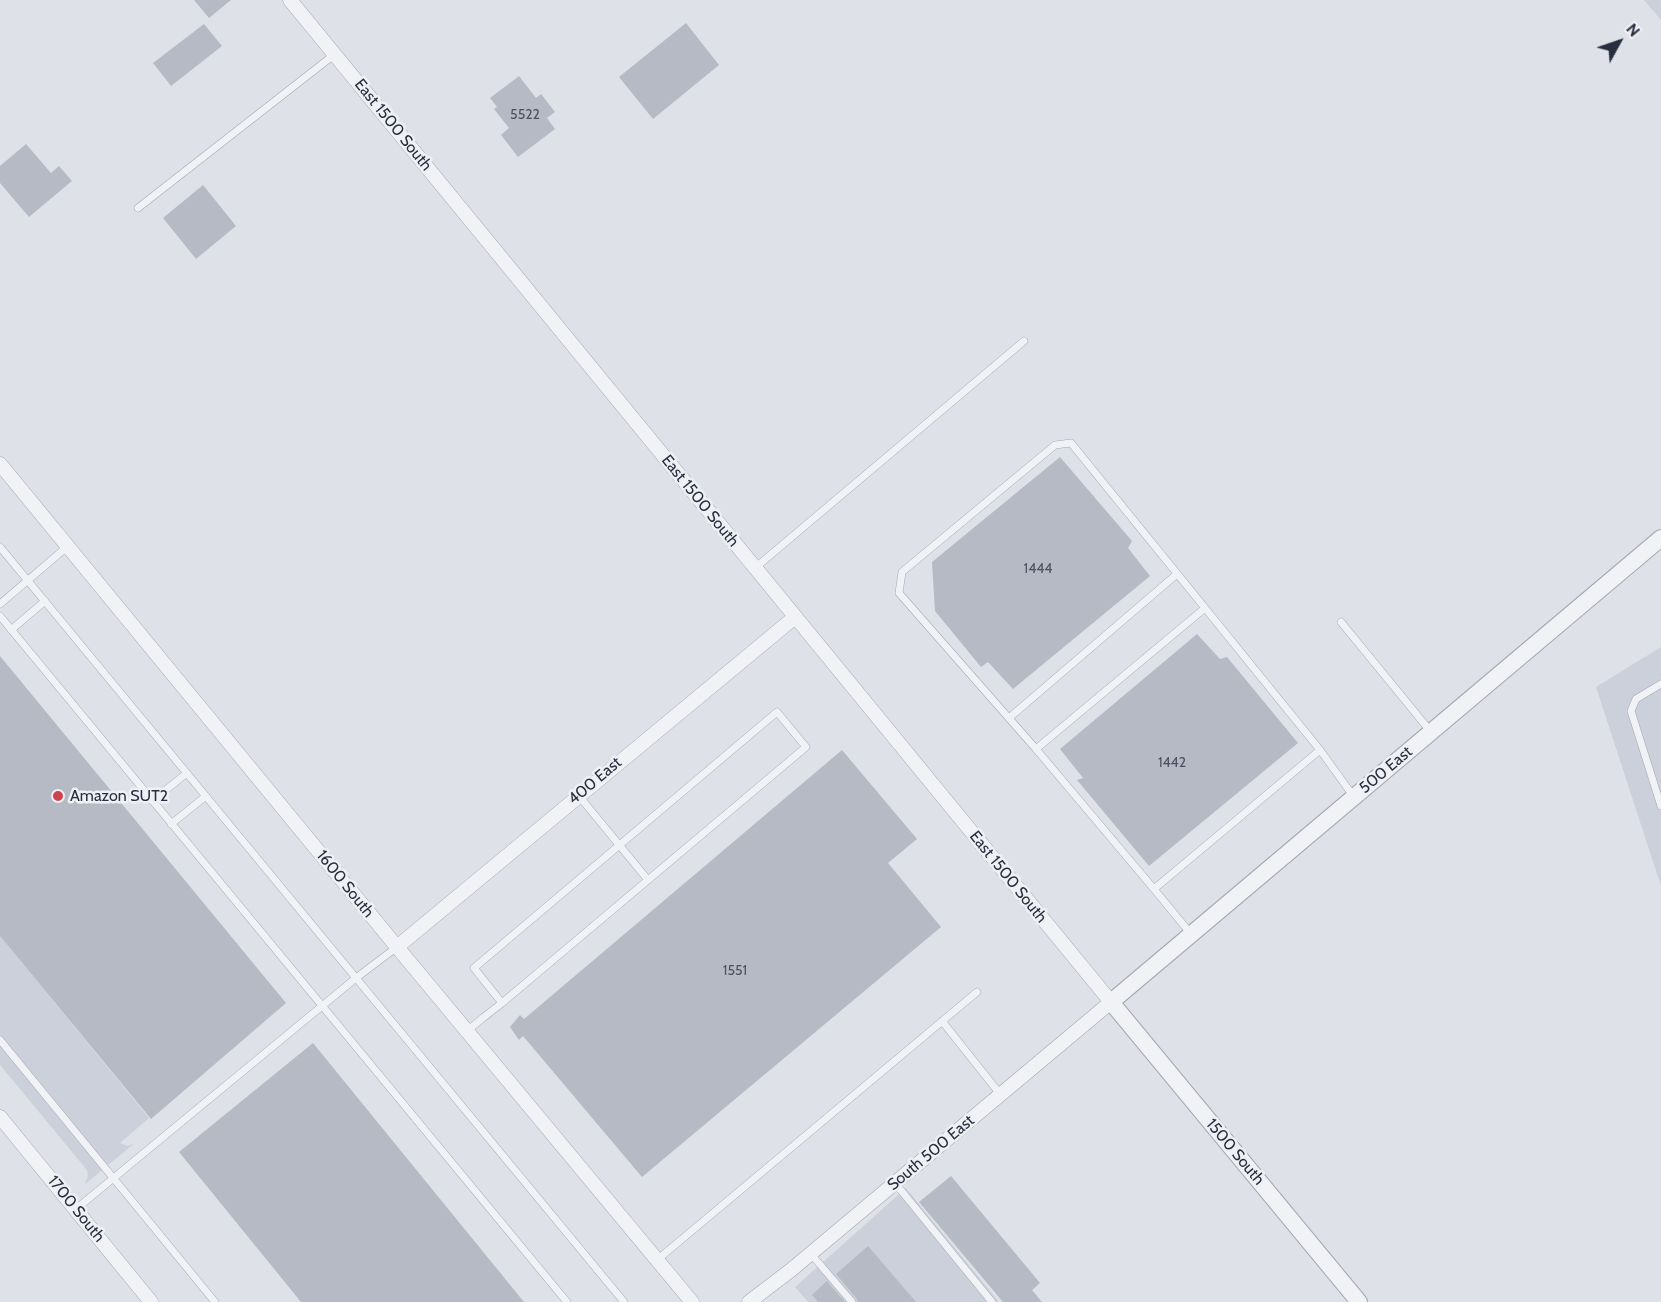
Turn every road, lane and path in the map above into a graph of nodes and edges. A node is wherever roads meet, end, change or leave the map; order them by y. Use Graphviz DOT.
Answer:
graph roads {
  1 [pos="290,0"];
  2 [pos="335,54"];
  3 [pos="138,208"];
  4 [pos="1024,341"];
  5 [pos="0,464"];
  6 [pos="1661,538"];
  7 [pos="68,546"];
  8 [pos="0,547"];
  9 [pos="755,568"];
  10 [pos="1177,574"];
  11 [pos="28,581"];
  12 [pos="45,601"];
  13 [pos="0,604"];
  14 [pos="1205,608"];
  15 [pos="0,616"];
  16 [pos="795,617"];
  17 [pos="1341,622"];
  18 [pos="11,630"];
  19 [pos="1661,684"];
  20 [pos="1009,718"];
  21 [pos="1431,732"];
  22 [pos="1036,749"];
  23 [pos="1320,750"];
  24 [pos="187,773"];
  25 [pos="578,795"];
  26 [pos="206,796"];
  27 [pos="1354,797"];
  28 [pos="152,801"];
  29 [pos="1661,806"];
  30 [pos="171,824"];
  31 [pos="620,845"];
  32 [pos="648,880"];
  33 [pos="1154,889"];
  34 [pos="1191,934"];
  35 [pos="397,947"];
  36 [pos="356,978"];
  37 [pos="976,992"];
  38 [pos="1110,1002"];
  39 [pos="501,1003"];
  40 [pos="322,1006"];
  41 [pos="942,1021"];
  42 [pos="467,1031"];
  43 [pos="0,1040"];
  44 [pos="1000,1094"];
  45 [pos="0,1117"];
  46 [pos="113,1178"];
  47 [pos="895,1183"];
  48 [pos="76,1209"];
  49 [pos="811,1254"];
  50 [pos="657,1260"];
  51 [pos="151,1302"];
  52 [pos="215,1302"];
  53 [pos="567,1302"];
  54 [pos="624,1302"];
  55 [pos="692,1302"];
  56 [pos="749,1302"];
  57 [pos="852,1302"];
  58 [pos="992,1302"];
  59 [pos="1359,1302"];
  1 -- 2 [label="street, East 1500 South"];
  2 -- 3 [label="lane"];
  2 -- 9 [label="street, East 1500 South"];
  4 -- 9 [label="lane"];
  5 -- 7 [label="street, 1600 South"];
  6 -- 21 [label="street, 500 East"];
  7 -- 11 [label="lane"];
  7 -- 35 [label="street, 1600 South"];
  8 -- 11 [label="lane"];
  9 -- 16 [label="street, East 1500 South"];
  10 -- 14 [label="lane"];
  10 -- 20 [label="lane"];
  10 -- 20 [label="lane"];
  11 -- 12 [label="lane"];
  11 -- 13 [label="lane"];
  12 -- 18 [label="lane"];
  12 -- 24 [label="lane"];
  14 -- 22 [label="lane"];
  14 -- 23 [label="lane"];
  15 -- 18 [label="lane"];
  16 -- 25 [label="street, 400 East"];
  16 -- 38 [label="street, East 1500 South"];
  17 -- 21 [label="lane"];
  18 -- 28 [label="lane"];
  19 -- 29 [label="lane"];
  20 -- 22 [label="lane"];
  21 -- 27 [label="street, 500 East"];
  22 -- 33 [label="lane"];
  23 -- 27 [label="lane"];
  23 -- 33 [label="lane"];
  24 -- 26 [label="lane"];
  24 -- 28 [label="lane"];
  25 -- 31 [label="lane"];
  25 -- 35 [label="street, 400 East"];
  26 -- 30 [label="lane"];
  26 -- 36 [label="lane"];
  27 -- 34 [label="street, 500 East"];
  28 -- 30 [label="lane"];
  30 -- 40 [label="lane"];
  31 -- 32 [label="lane"];
  31 -- 32 [label="lane"];
  31 -- 39 [label="lane"];
  32 -- 39 [label="lane"];
  33 -- 34 [label="lane"];
  34 -- 38 [label="street, 500 East"];
  35 -- 36 [label="lane"];
  35 -- 42 [label="street, 1600 South"];
  36 -- 40 [label="lane"];
  36 -- 54 [label="lane"];
  37 -- 41 [label="lane"];
  38 -- 44 [label="street, South 500 East"];
  38 -- 59 [label="street, 1500 South"];
  39 -- 42 [label="lane"];
  40 -- 46 [label="lane"];
  40 -- 53 [label="lane"];
  41 -- 44 [label="lane"];
  41 -- 50 [label="lane"];
  42 -- 50 [label="street, 1600 South"];
  43 -- 46 [label="lane"];
  44 -- 47 [label="street, South 500 East"];
  45 -- 48 [label="street, 1700 South"];
  46 -- 48 [label="lane"];
  46 -- 52 [label="lane"];
  47 -- 49 [label="street, South 500 East"];
  47 -- 58 [label="lane"];
  48 -- 51 [label="street, 1700 South"];
  49 -- 56 [label="street, South 500 East"];
  49 -- 57 [label="lane"];
  50 -- 55 [label="street, 1600 South"];
}
